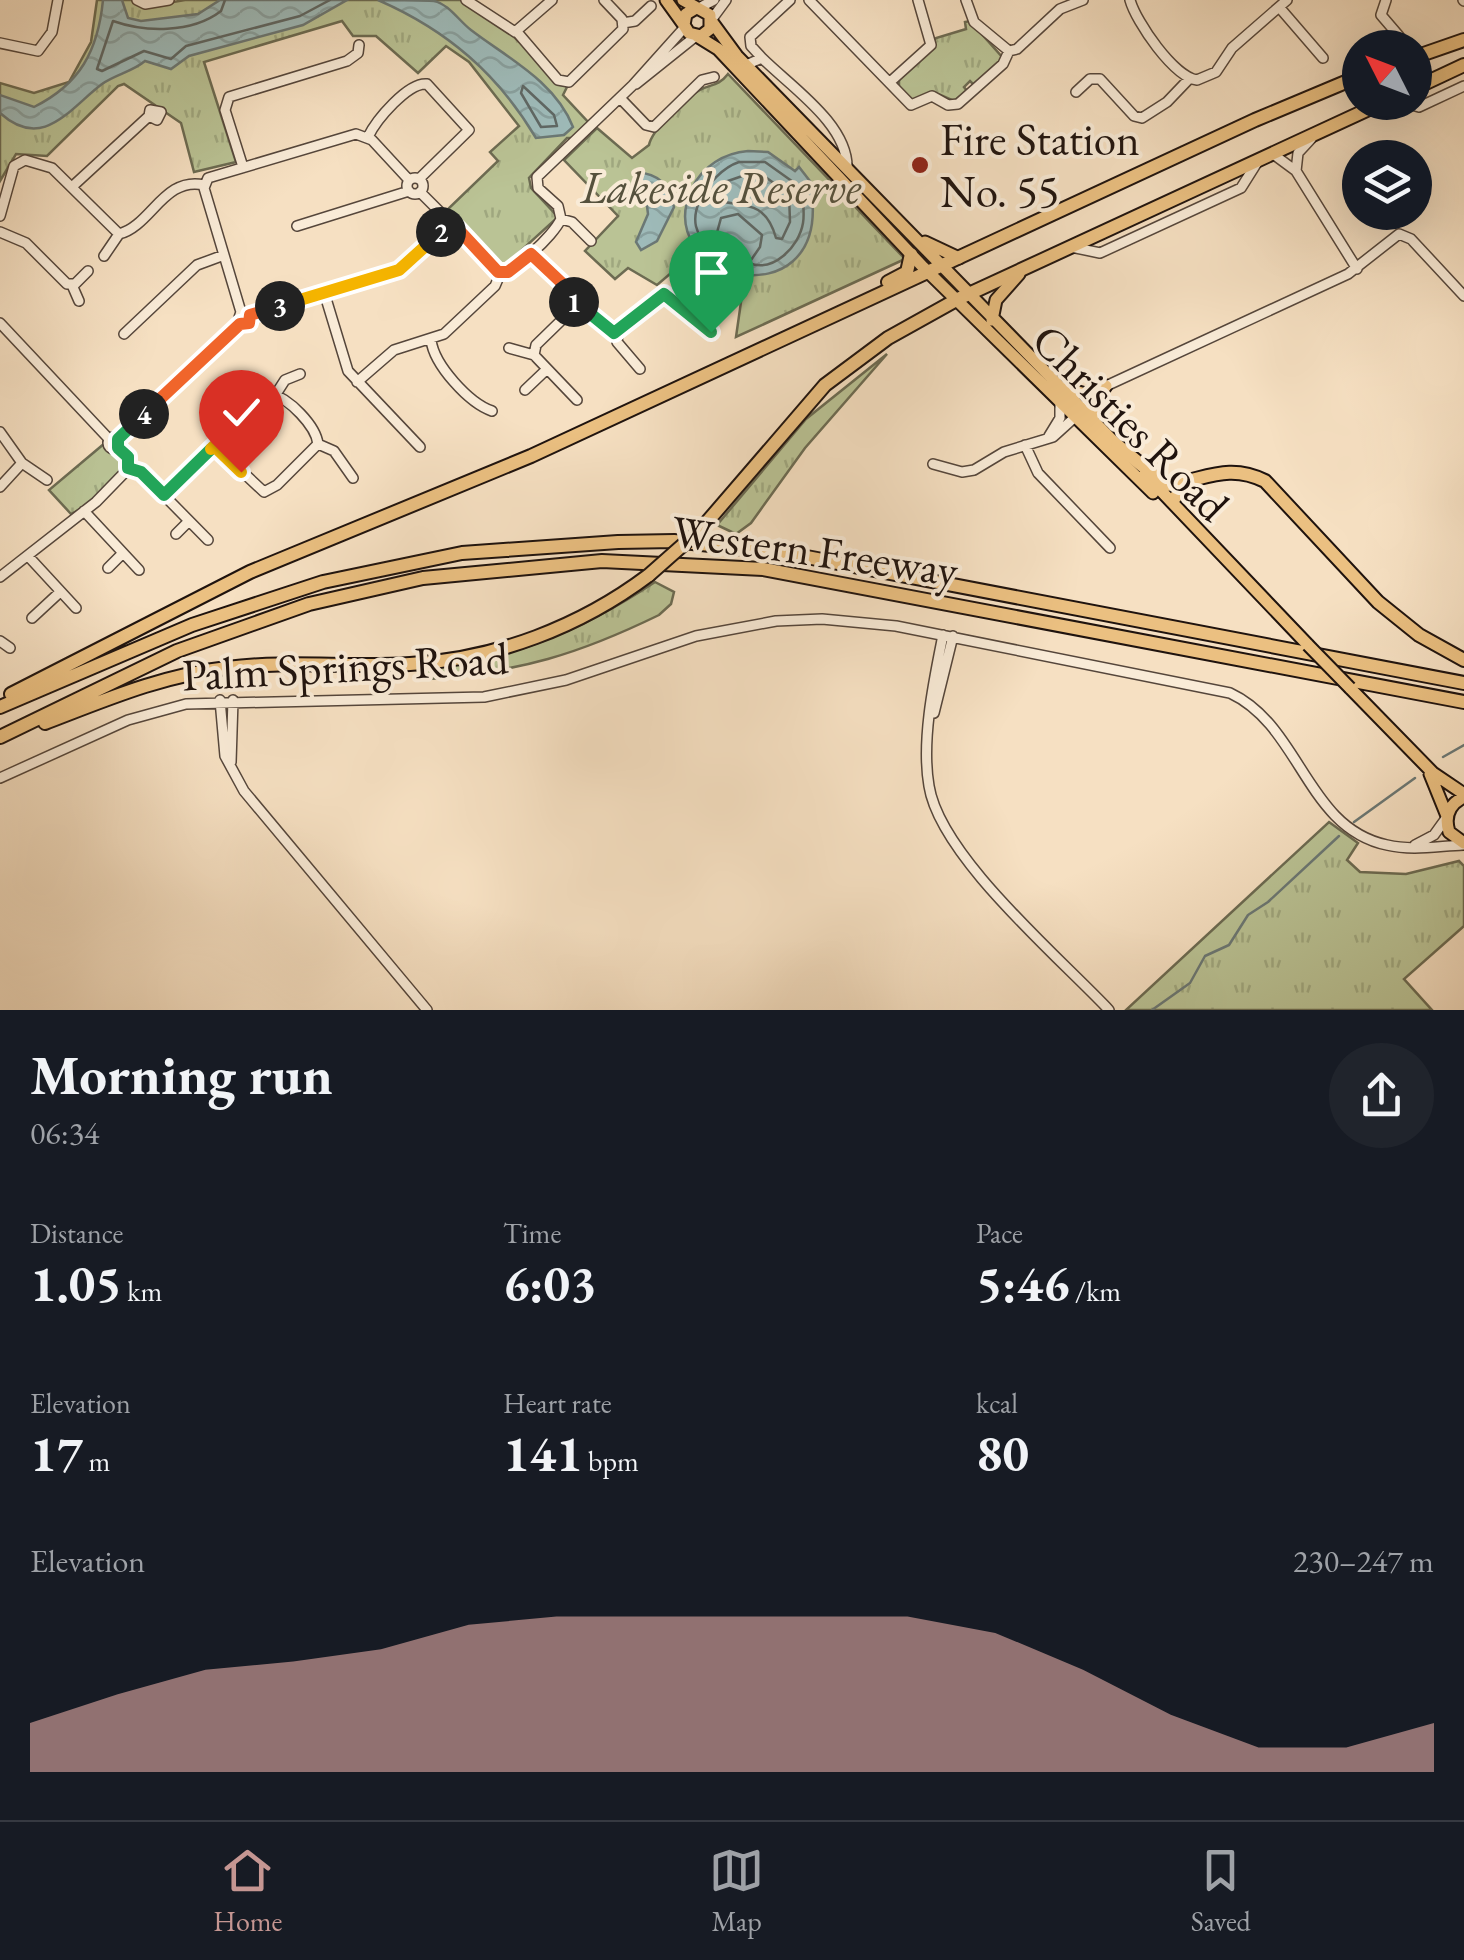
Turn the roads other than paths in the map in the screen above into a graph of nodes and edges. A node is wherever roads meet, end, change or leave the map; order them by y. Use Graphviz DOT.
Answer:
graph roads {
  1 [pos="58,0"];
  2 [pos="138,0"];
  3 [pos="169,0"];
  4 [pos="466,0"];
  5 [pos="552,0"];
  6 [pos="604,0"];
  7 [pos="666,0"];
  8 [pos="682,0"];
  9 [pos="714,0"];
  10 [pos="726,0"];
  11 [pos="790,0"];
  12 [pos="810,0"];
  13 [pos="918,0"];
  14 [pos="966,0"];
  15 [pos="1082,0"];
  16 [pos="1130,0"];
  17 [pos="1386,0"];
  18 [pos="1283,4"];
  19 [pos="651,6"];
  20 [pos="697,8"];
  21 [pos="712,20"];
  22 [pos="623,23"];
  23 [pos="685,26"];
  24 [pos="1394,30"];
  25 [pos="517,32"];
  26 [pos="696,36"];
  27 [pos="1464,40"];
  28 [pos="0,44"];
  29 [pos="359,45"];
  30 [pos="1009,51"];
  31 [pos="1432,51"];
  32 [pos="762,58"];
  33 [pos="1323,58"];
  34 [pos="746,64"];
  35 [pos="1464,65"];
  36 [pos="714,77"];
  37 [pos="1189,79"];
  38 [pos="1432,80"];
  39 [pos="890,82"];
  40 [pos="1342,84"];
  41 [pos="633,85"];
  42 [pos="1464,86"];
  43 [pos="1076,92"];
  44 [pos="620,98"];
  45 [pos="1432,101"];
  46 [pos="149,116"];
  47 [pos="788,117"];
  48 [pos="1346,120"];
  49 [pos="1321,132"];
  50 [pos="368,137"];
  51 [pos="1273,154"];
  52 [pos="242,167"];
  53 [pos="847,170"];
  54 [pos="1296,171"];
  55 [pos="74,185"];
  56 [pos="204,185"];
  57 [pos="414,185"];
  58 [pos="4,191"];
  59 [pos="860,192"];
  60 [pos="0,216"];
  61 [pos="561,219"];
  62 [pos="297,226"];
  63 [pos="447,228"];
  64 [pos="0,232"];
  65 [pos="908,232"];
  66 [pos="119,234"];
  67 [pos="591,241"];
  68 [pos="531,254"];
  69 [pos="911,254"];
  70 [pos="224,255"];
  71 [pos="104,256"];
  72 [pos="958,258"];
  73 [pos="1031,266"];
  74 [pos="934,269"];
  75 [pos="1356,269"];
  76 [pos="88,271"];
  77 [pos="501,272"];
  78 [pos="72,285"];
  79 [pos="324,292"];
  80 [pos="1464,296"];
  81 [pos="963,297"];
  82 [pos="79,301"];
  83 [pos="574,308"];
  84 [pos="244,317"];
  85 [pos="992,320"];
  86 [pos="817,324"];
  87 [pos="0,326"];
  88 [pos="711,332"];
  89 [pos="618,333"];
  90 [pos="124,334"];
  91 [pos="431,340"];
  92 [pos="508,348"];
  93 [pos="534,355"];
  94 [pos="1038,367"];
  95 [pos="640,369"];
  96 [pos="546,370"];
  97 [pos="300,374"];
  98 [pos="357,382"];
  99 [pos="1106,386"];
  100 [pos="525,390"];
  101 [pos="276,394"];
  102 [pos="1092,396"];
  103 [pos="576,400"];
  104 [pos="1060,405"];
  105 [pos="492,410"];
  106 [pos="1077,414"];
  107 [pos="1093,422"];
  108 [pos="0,432"];
  109 [pos="1048,438"];
  110 [pos="115,442"];
  111 [pos="318,444"];
  112 [pos="1117,445"];
  113 [pos="214,446"];
  114 [pos="1025,446"];
  115 [pos="420,447"];
  116 [pos="22,462"];
  117 [pos="933,464"];
  118 [pos="128,468"];
  119 [pos="1202,475"];
  120 [pos="353,478"];
  121 [pos="47,480"];
  122 [pos="0,486"];
  123 [pos="164,495"];
  124 [pos="1172,501"];
  125 [pos="84,510"];
  126 [pos="189,521"];
  127 [pos="176,534"];
  128 [pos="208,540"];
  129 [pos="1110,548"];
  130 [pos="1212,551"];
  131 [pos="122,554"];
  132 [pos="28,556"];
  133 [pos="108,568"];
  134 [pos="138,570"];
  135 [pos="0,577"];
  136 [pos="1258,592"];
  137 [pos="59,593"];
  138 [pos="76,608"];
  139 [pos="32,618"];
  140 [pos="948,636"];
  141 [pos="0,640"];
  142 [pos="10,648"];
  143 [pos="1464,660"];
  144 [pos="1464,683"];
  145 [pos="220,700"];
  146 [pos="233,700"];
  147 [pos="1464,702"];
  148 [pos="0,704"];
  149 [pos="0,740"];
  150 [pos="1421,761"];
  151 [pos="232,770"];
  152 [pos="0,778"];
  153 [pos="1464,795"];
  154 [pos="1447,817"];
  155 [pos="1464,844"];
  156 [pos="1402,848"];
  157 [pos="428,1010"];
  158 [pos="1109,1010"];
  1 -- 28 [label="street"];
  2 -- 3 [label="street"];
  4 -- 25 [label="street"];
  5 -- 25 [label="street"];
  6 -- 22 [label="street"];
  7 -- 23 [label="main road"];
  8 -- 20 [label="main road"];
  9 -- 20 [label="street"];
  10 -- 21 [label="street"];
  11 -- 32 [label="street"];
  12 -- 39 [label="street"];
  13 -- 39 [label="street"];
  14 -- 30 [label="street"];
  15 -- 30 [label="street"];
  16 -- 37 [label="street"];
  17 -- 24 [label="street"];
  18 -- 33 [label="street"];
  18 -- 37 [label="street"];
  19 -- 22 [label="street"];
  20 -- 21 [label="main road"];
  20 -- 23 [label="main road"];
  21 -- 26 [label="main road"];
  21 -- 34 [label="main road"];
  22 -- 25 [label="street"];
  23 -- 26 [label="main road"];
  23 -- 41 [label="street"];
  26 -- 41 [label="street"];
  26 -- 47 [label="main road"];
  27 -- 31 [label="highway"];
  29 -- 52 [label="street"];
  30 -- 39 [label="street"];
  32 -- 34 [label="street"];
  32 -- 53 [label="street"];
  34 -- 47 [label="main road"];
  35 -- 38 [label="highway"];
  36 -- 44 [label="street"];
  37 -- 43 [label="street"];
  40 -- 72 [label="highway"];
  41 -- 44 [label="street"];
  42 -- 45 [label="street"];
  44 -- 61 [label="street"];
  46 -- 55 [label="street"];
  47 -- 53 [label="main road"];
  47 -- 59 [label="main road"];
  48 -- 49 [label="highway"];
  49 -- 51 [label="highway"];
  49 -- 54 [label="street"];
  50 -- 52 [label="street"];
  50 -- 57 [label="street"];
  50 -- 57 [label="street"];
  51 -- 54 [label="street"];
  51 -- 73 [label="highway"];
  52 -- 56 [label="street"];
  53 -- 59 [label="main road"];
  54 -- 75 [label="street"];
  55 -- 58 [label="street"];
  55 -- 66 [label="street"];
  56 -- 66 [label="street"];
  56 -- 70 [label="street"];
  57 -- 62 [label="street"];
  57 -- 63 [label="street"];
  58 -- 60 [label="street"];
  59 -- 65 [label="main road"];
  59 -- 69 [label="main road"];
  61 -- 67 [label="street"];
  61 -- 68 [label="street"];
  63 -- 77 [label="street"];
  63 -- 79 [label="street"];
  64 -- 78 [label="street"];
  65 -- 72 [label="main road"];
  65 -- 74 [label="main road"];
  66 -- 71 [label="street"];
  68 -- 77 [label="street"];
  68 -- 83 [label="street"];
  69 -- 74 [label="main road"];
  69 -- 86 [label="highway"];
  70 -- 84 [label="street"];
  70 -- 90 [label="street"];
  72 -- 74 [label="highway"];
  73 -- 81 [label="highway"];
  73 -- 85 [label="main road"];
  74 -- 81 [label="main road"];
  74 -- 86 [label="highway"];
  75 -- 80 [label="street"];
  75 -- 99 [label="street"];
  76 -- 78 [label="street"];
  77 -- 91 [label="street"];
  78 -- 82 [label="street"];
  79 -- 84 [label="street"];
  79 -- 98 [label="street"];
  81 -- 85 [label="main road, Christies Road"];
  81 -- 104 [label="main road, Christies Road"];
  81 -- 149 [label="highway, bridge"];
  83 -- 89 [label="street"];
  83 -- 93 [label="street"];
  84 -- 110 [label="street"];
  85 -- 94 [label="main road, Christies Road"];
  86 -- 148 [label="highway"];
  87 -- 110 [label="street"];
  88 -- 89 [label="street"];
  89 -- 95 [label="street"];
  91 -- 98 [label="street"];
  91 -- 105 [label="street"];
  92 -- 93 [label="street"];
  93 -- 96 [label="street"];
  94 -- 102 [label="main road"];
  94 -- 106 [label="main road, Christies Road"];
  96 -- 100 [label="street"];
  96 -- 103 [label="street"];
  97 -- 101 [label="street"];
  98 -- 115 [label="street"];
  99 -- 102 [label="street"];
  99 -- 107 [label="main road"];
  101 -- 111 [label="street"];
  101 -- 113 [label="street"];
  102 -- 106 [label="street"];
  104 -- 106 [label="main road, Christies Road"];
  104 -- 109 [label="street"];
  106 -- 107 [label="main road, Christies Road"];
  106 -- 109 [label="street"];
  106 -- 130 [label="main road, Christies Road"];
  107 -- 112 [label="main road, Christies Road"];
  108 -- 116 [label="street"];
  109 -- 114 [label="street"];
  110 -- 118 [label="street"];
  111 -- 113 [label="street"];
  111 -- 120 [label="street"];
  112 -- 119 [label="highway"];
  112 -- 124 [label="main road, Christies Road"];
  113 -- 123 [label="street"];
  114 -- 117 [label="street"];
  114 -- 129 [label="street"];
  116 -- 121 [label="street"];
  116 -- 122 [label="street"];
  118 -- 123 [label="street"];
  118 -- 125 [label="street"];
  119 -- 124 [label="highway"];
  119 -- 143 [label="highway"];
  123 -- 126 [label="street"];
  124 -- 130 [label="main road"];
  124 -- 136 [label="main road, Christies Road"];
  125 -- 131 [label="street"];
  125 -- 132 [label="street"];
  126 -- 127 [label="street"];
  126 -- 128 [label="street"];
  130 -- 136 [label="main road, Christies Road"];
  131 -- 133 [label="street"];
  131 -- 134 [label="street"];
  132 -- 135 [label="street"];
  132 -- 137 [label="street"];
  136 -- 150 [label="main road, Christies Road, bridge"];
  137 -- 138 [label="street"];
  137 -- 139 [label="street"];
  140 -- 146 [label="street, Palm Springs Road"];
  140 -- 156 [label="street, Palm Springs Road"];
  140 -- 158 [label="street"];
  141 -- 142 [label="street"];
  144 -- 148 [label="highway, Western Freeway"];
  145 -- 146 [label="street, Palm Springs Road"];
  145 -- 151 [label="street"];
  145 -- 152 [label="street, Palm Springs Road"];
  146 -- 151 [label="street"];
  147 -- 149 [label="highway, Western Freeway"];
  150 -- 153 [label="main road, Christies Road"];
  150 -- 154 [label="main road, Christies Road"];
  151 -- 157 [label="street"];
  153 -- 154 [label="main road"];
  154 -- 155 [label="main road, Christies Road"];
  154 -- 156 [label="street"];
  155 -- 156 [label="street, Palm Springs Road"];
}
